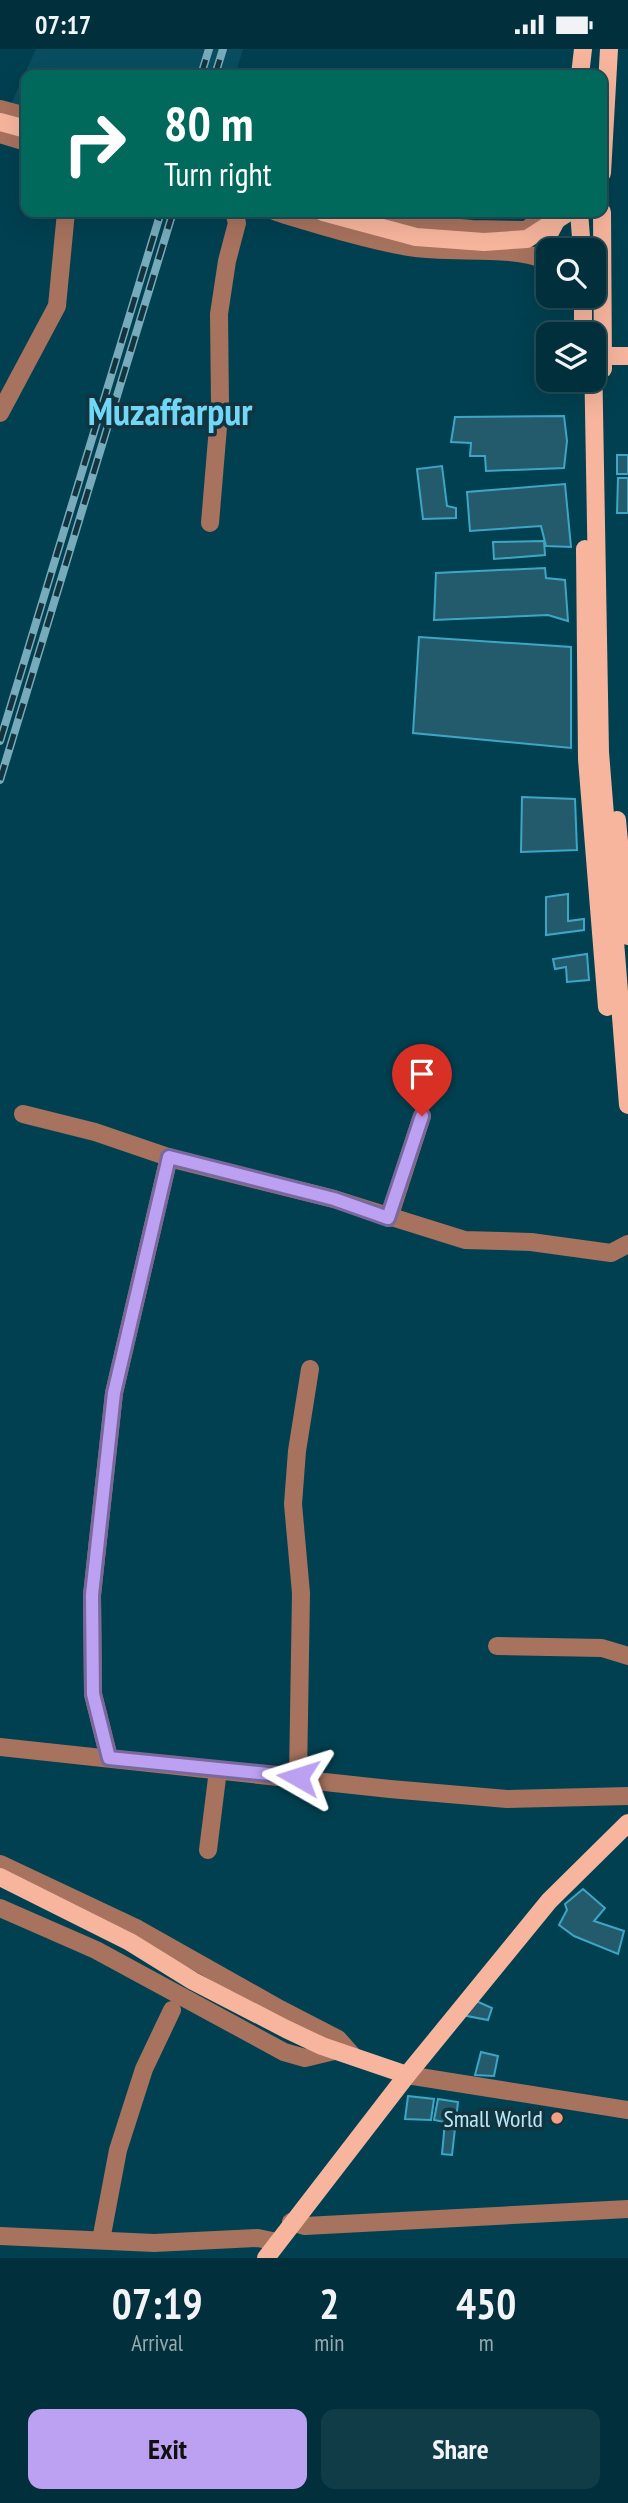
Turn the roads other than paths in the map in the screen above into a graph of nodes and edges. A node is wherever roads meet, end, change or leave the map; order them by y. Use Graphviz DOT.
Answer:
graph roads {
  1 [pos="583,49"];
  2 [pos="596,49"];
  3 [pos="609,49"];
  4 [pos="581,70"];
  5 [pos="595,70"];
  6 [pos="607,84"];
  7 [pos="0,109"];
  8 [pos="21,115"];
  9 [pos="0,122"];
  10 [pos="21,128"];
  11 [pos="0,134"];
  12 [pos="21,140"];
  13 [pos="66,217"];
  14 [pos="235,217"];
  15 [pos="295,217"];
  16 [pos="342,217"];
  17 [pos="386,217"];
  18 [pos="555,217"];
  19 [pos="556,217"];
  20 [pos="558,217"];
  21 [pos="590,217"];
  22 [pos="590,217"];
  23 [pos="549,238"];
  24 [pos="590,238"];
  25 [pos="527,240"];
  26 [pos="536,245"];
  27 [pos="536,256"];
  28 [pos="596,322"];
  29 [pos="606,355"];
  30 [pos="628,356"];
  31 [pos="583,392"];
  32 [pos="598,392"];
  33 [pos="599,392"];
  34 [pos="0,413"];
  35 [pos="210,523"];
  36 [pos="628,935"];
  37 [pos="625,1047"];
  38 [pos="628,1105"];
  39 [pos="23,1114"];
  40 [pos="422,1116"];
  41 [pos="169,1157"];
  42 [pos="388,1218"];
  43 [pos="628,1244"];
  44 [pos="310,1369"];
  45 [pos="498,1646"];
  46 [pos="628,1656"];
  47 [pos="0,1747"];
  48 [pos="109,1758"];
  49 [pos="218,1770"];
  50 [pos="298,1777"];
  51 [pos="628,1795"];
  52 [pos="628,1823"];
  53 [pos="208,1850"];
  54 [pos="0,1864"];
  55 [pos="0,1877"];
  56 [pos="0,1908"];
  57 [pos="172,2010"];
  58 [pos="328,2049"];
  59 [pos="352,2056"];
  60 [pos="407,2074"];
  61 [pos="628,2110"];
  62 [pos="628,2210"];
  63 [pos="291,2222"];
  64 [pos="0,2236"];
  65 [pos="101,2240"];
  66 [pos="277,2242"];
  67 [pos="266,2258"];
  1 -- 4 [label="main road"];
  2 -- 5 [label="main road"];
  3 -- 6 [label="main road"];
  7 -- 8 [label="street"];
  9 -- 10 [label="main road"];
  11 -- 12 [label="street"];
  13 -- 34 [label="street"];
  14 -- 35 [label="street"];
  15 -- 27 [label="street"];
  16 -- 25 [label="main road"];
  17 -- 18 [label="street"];
  19 -- 25 [label="main road"];
  20 -- 23 [label="main road"];
  21 -- 24 [label="main road"];
  22 -- 28 [label="main road"];
  25 -- 26 [label="main road"];
  29 -- 30 [label="main road"];
  31 -- 37 [label="main road"];
  32 -- 37 [label="main road"];
  33 -- 36 [label="main road"];
  37 -- 38 [label="main road"];
  39 -- 41 [label="street"];
  40 -- 42 [label="street"];
  41 -- 42 [label="street"];
  41 -- 48 [label="street"];
  42 -- 43 [label="street"];
  44 -- 50 [label="street"];
  45 -- 46 [label="street"];
  47 -- 48 [label="street"];
  48 -- 49 [label="street"];
  49 -- 50 [label="street"];
  49 -- 53 [label="street"];
  50 -- 51 [label="street"];
  52 -- 60 [label="main road"];
  54 -- 59 [label="street"];
  55 -- 58 [label="main road"];
  56 -- 58 [label="street"];
  57 -- 65 [label="street"];
  58 -- 59 [label="main road"];
  59 -- 60 [label="main road"];
  60 -- 61 [label="street"];
  60 -- 63 [label="main road"];
  62 -- 63 [label="street"];
  63 -- 66 [label="main road"];
  64 -- 65 [label="street"];
  65 -- 66 [label="street"];
  66 -- 67 [label="main road"];
}
